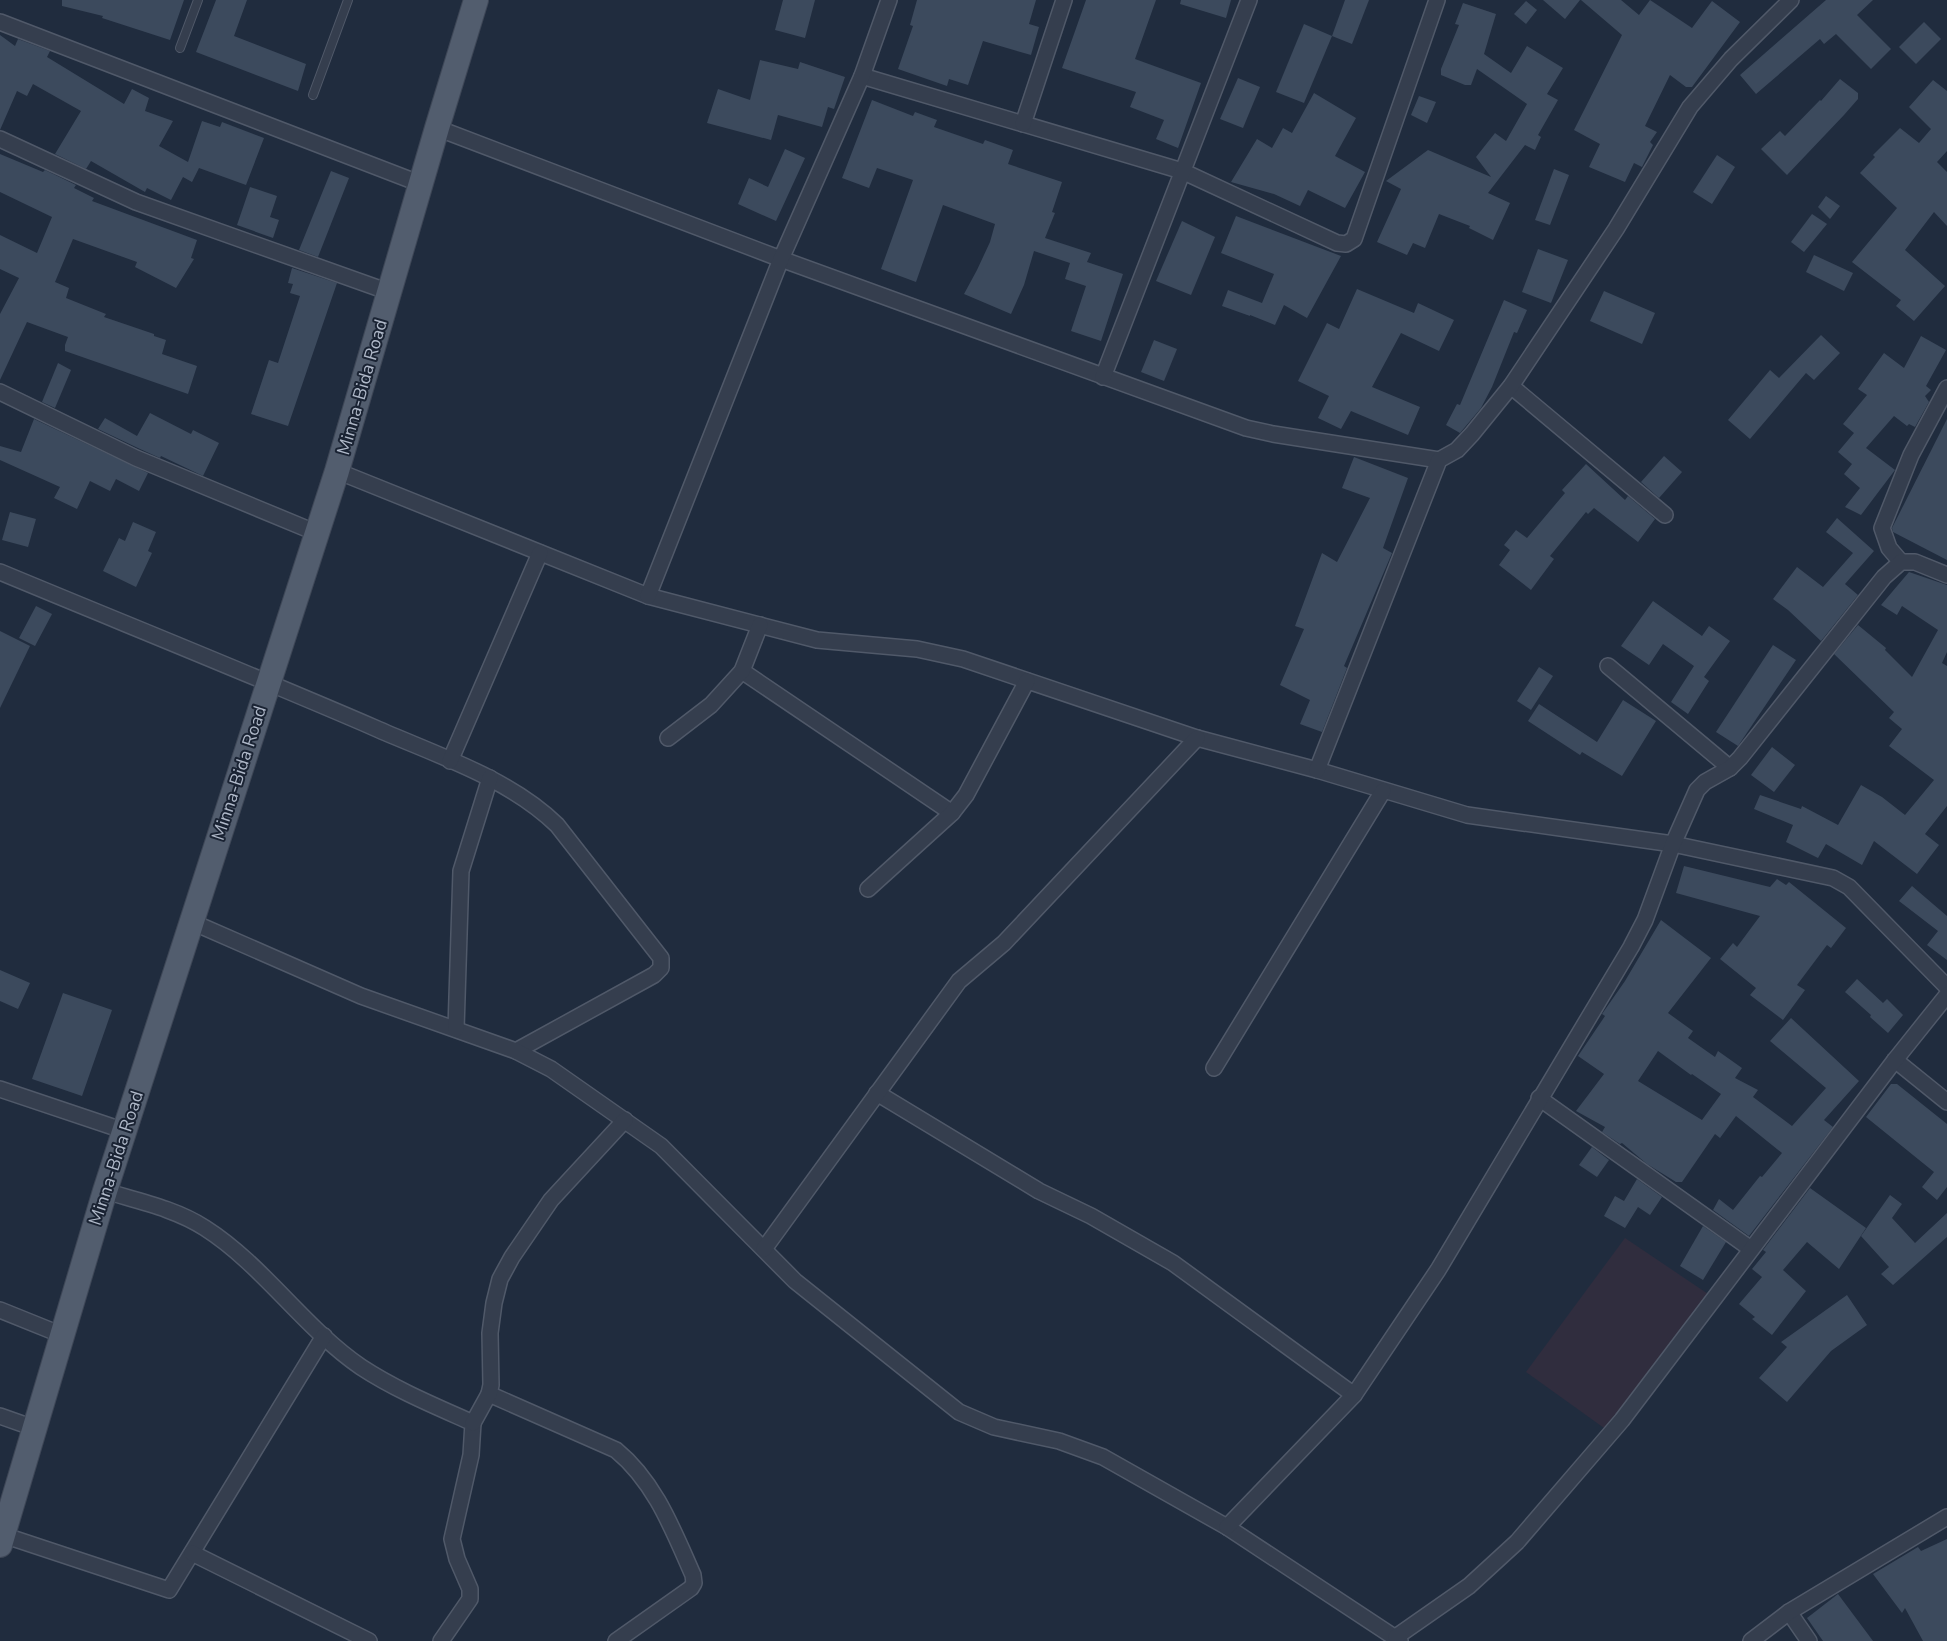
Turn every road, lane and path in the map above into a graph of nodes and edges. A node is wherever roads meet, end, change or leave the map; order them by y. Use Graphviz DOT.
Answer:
graph roads {
  1 [pos="198,0"];
  2 [pos="348,0"];
  3 [pos="476,0"];
  4 [pos="889,0"];
  5 [pos="1064,0"];
  6 [pos="1248,0"];
  7 [pos="1437,0"];
  8 [pos="1791,0"];
  9 [pos="0,22"];
  10 [pos="180,48"];
  11 [pos="862,76"];
  12 [pos="313,95"];
  13 [pos="1023,124"];
  14 [pos="437,128"];
  15 [pos="0,139"];
  16 [pos="1182,171"];
  17 [pos="421,184"];
  18 [pos="781,259"];
  19 [pos="389,292"];
  20 [pos="1103,377"];
  21 [pos="1511,386"];
  22 [pos="1947,388"];
  23 [pos="0,392"];
  24 [pos="1439,460"];
  25 [pos="337,471"];
  26 [pos="1665,515"];
  27 [pos="317,533"];
  28 [pos="540,553"];
  29 [pos="1901,562"];
  30 [pos="0,572"];
  31 [pos="1947,574"];
  32 [pos="648,596"];
  33 [pos="760,625"];
  34 [pos="1608,666"];
  35 [pos="742,671"];
  36 [pos="1027,681"];
  37 [pos="268,682"];
  38 [pos="668,738"];
  39 [pos="1197,738"];
  40 [pos="450,761"];
  41 [pos="1730,768"];
  42 [pos="1317,770"];
  43 [pos="490,778"];
  44 [pos="1383,791"];
  45 [pos="952,813"];
  46 [pos="1673,844"];
  47 [pos="868,889"];
  48 [pos="192,922"];
  49 [pos="1947,987"];
  50 [pos="1947,995"];
  51 [pos="456,1029"];
  52 [pos="516,1051"];
  53 [pos="1895,1060"];
  54 [pos="1214,1068"];
  55 [pos="0,1089"];
  56 [pos="877,1093"];
  57 [pos="1539,1098"];
  58 [pos="1947,1102"];
  59 [pos="625,1120"];
  60 [pos="125,1131"];
  61 [pos="105,1191"];
  62 [pos="764,1249"];
  63 [pos="1751,1249"];
  64 [pos="0,1310"];
  65 [pos="62,1335"];
  66 [pos="324,1336"];
  67 [pos="489,1394"];
  68 [pos="1354,1394"];
  69 [pos="0,1416"];
  70 [pos="473,1423"];
  71 [pos="34,1428"];
  72 [pos="1947,1517"];
  73 [pos="1227,1527"];
  74 [pos="1,1540"];
  75 [pos="192,1553"];
  76 [pos="1789,1612"];
  77 [pos="1398,1639"];
  78 [pos="369,1641"];
  79 [pos="441,1641"];
  80 [pos="616,1641"];
  81 [pos="1751,1641"];
  82 [pos="1809,1641"];
  1 -- 10 [label="lane"];
  2 -- 12 [label="lane"];
  3 -- 14 [label="main road, Minna-Bida Road"];
  4 -- 11 [label="street"];
  5 -- 13 [label="street"];
  6 -- 16 [label="street"];
  7 -- 16 [label="street"];
  8 -- 21 [label="street"];
  9 -- 17 [label="street"];
  11 -- 13 [label="street"];
  11 -- 18 [label="street"];
  13 -- 16 [label="street"];
  14 -- 17 [label="main road, Minna-Bida Road"];
  14 -- 18 [label="street"];
  15 -- 19 [label="street"];
  16 -- 20 [label="street"];
  17 -- 19 [label="main road, Minna-Bida Road"];
  18 -- 20 [label="street"];
  18 -- 32 [label="street"];
  19 -- 25 [label="main road, Minna-Bida Road"];
  20 -- 24 [label="street"];
  21 -- 24 [label="street"];
  21 -- 26 [label="street"];
  22 -- 29 [label="street"];
  23 -- 27 [label="street"];
  24 -- 42 [label="street"];
  25 -- 27 [label="main road, Minna-Bida Road"];
  25 -- 28 [label="street"];
  27 -- 37 [label="main road, Minna-Bida Road"];
  28 -- 32 [label="street"];
  28 -- 40 [label="street"];
  29 -- 31 [label="street"];
  29 -- 41 [label="street"];
  30 -- 37 [label="street"];
  32 -- 33 [label="street"];
  33 -- 35 [label="street"];
  33 -- 36 [label="street"];
  34 -- 41 [label="street"];
  35 -- 38 [label="street"];
  35 -- 45 [label="street"];
  36 -- 39 [label="street"];
  36 -- 45 [label="street"];
  37 -- 40 [label="street"];
  37 -- 48 [label="main road, Minna-Bida Road"];
  39 -- 42 [label="street"];
  39 -- 56 [label="street"];
  40 -- 43 [label="street"];
  41 -- 46 [label="street"];
  42 -- 44 [label="street"];
  43 -- 51 [label="street"];
  43 -- 52 [label="street"];
  44 -- 46 [label="street"];
  44 -- 54 [label="street"];
  45 -- 47 [label="street"];
  46 -- 49 [label="street"];
  46 -- 57 [label="street"];
  48 -- 51 [label="street"];
  48 -- 60 [label="main road, Minna-Bida Road"];
  50 -- 53 [label="street"];
  51 -- 52 [label="street"];
  52 -- 59 [label="street"];
  53 -- 58 [label="street"];
  53 -- 63 [label="street"];
  55 -- 60 [label="street"];
  56 -- 62 [label="street"];
  56 -- 68 [label="street"];
  57 -- 63 [label="street"];
  57 -- 68 [label="street"];
  59 -- 62 [label="street"];
  59 -- 67 [label="street"];
  60 -- 61 [label="main road, Minna-Bida Road"];
  61 -- 65 [label="main road, Minna-Bida Road"];
  61 -- 66 [label="street"];
  62 -- 73 [label="street"];
  63 -- 77 [label="street"];
  64 -- 65 [label="street"];
  65 -- 71 [label="main road, Minna-Bida Road"];
  66 -- 70 [label="street"];
  66 -- 75 [label="street"];
  67 -- 70 [label="street"];
  67 -- 80 [label="street"];
  68 -- 73 [label="street"];
  69 -- 71 [label="street"];
  70 -- 79 [label="street"];
  71 -- 74 [label="main road, Minna-Bida Road"];
  72 -- 76 [label="street"];
  73 -- 77 [label="street"];
  74 -- 75 [label="street"];
  75 -- 78 [label="street"];
  76 -- 81 [label="street"];
  76 -- 82 [label="street"];
}
